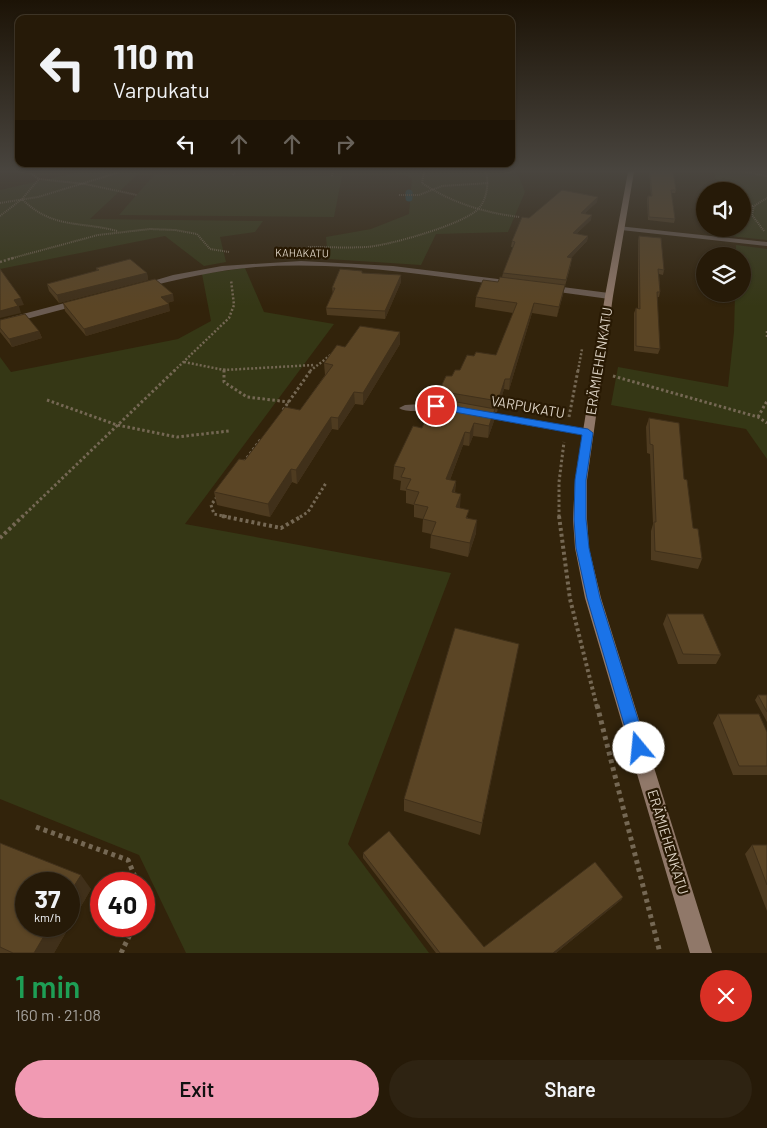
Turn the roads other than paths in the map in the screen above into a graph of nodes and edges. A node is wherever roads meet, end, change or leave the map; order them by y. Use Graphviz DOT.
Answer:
graph roads {
  1 [pos="623,216"];
  2 [pos="621,228"];
  3 [pos="767,244"];
  4 [pos="525,285"];
  5 [pos="535,286"];
  6 [pos="132,288"];
  7 [pos="609,296"];
  8 [pos="85,301"];
  9 [pos="0,324"];
  10 [pos="404,408"];
  11 [pos="588,433"];
  12 [pos="701,953"];
  1 -- 2 [label="street, ERÄMIEHENKATU"];
  2 -- 3 [label="street"];
  2 -- 7 [label="street, ERÄMIEHENKATU"];
  4 -- 6 [label="street, KAHAKATU"];
  5 -- 7 [label="street"];
  7 -- 11 [label="street, ERÄMIEHENKATU"];
  8 -- 9 [label="street"];
  10 -- 11 [label="street, VARPUKATU"];
  11 -- 12 [label="street, ERÄMIEHENKATU"];
}
